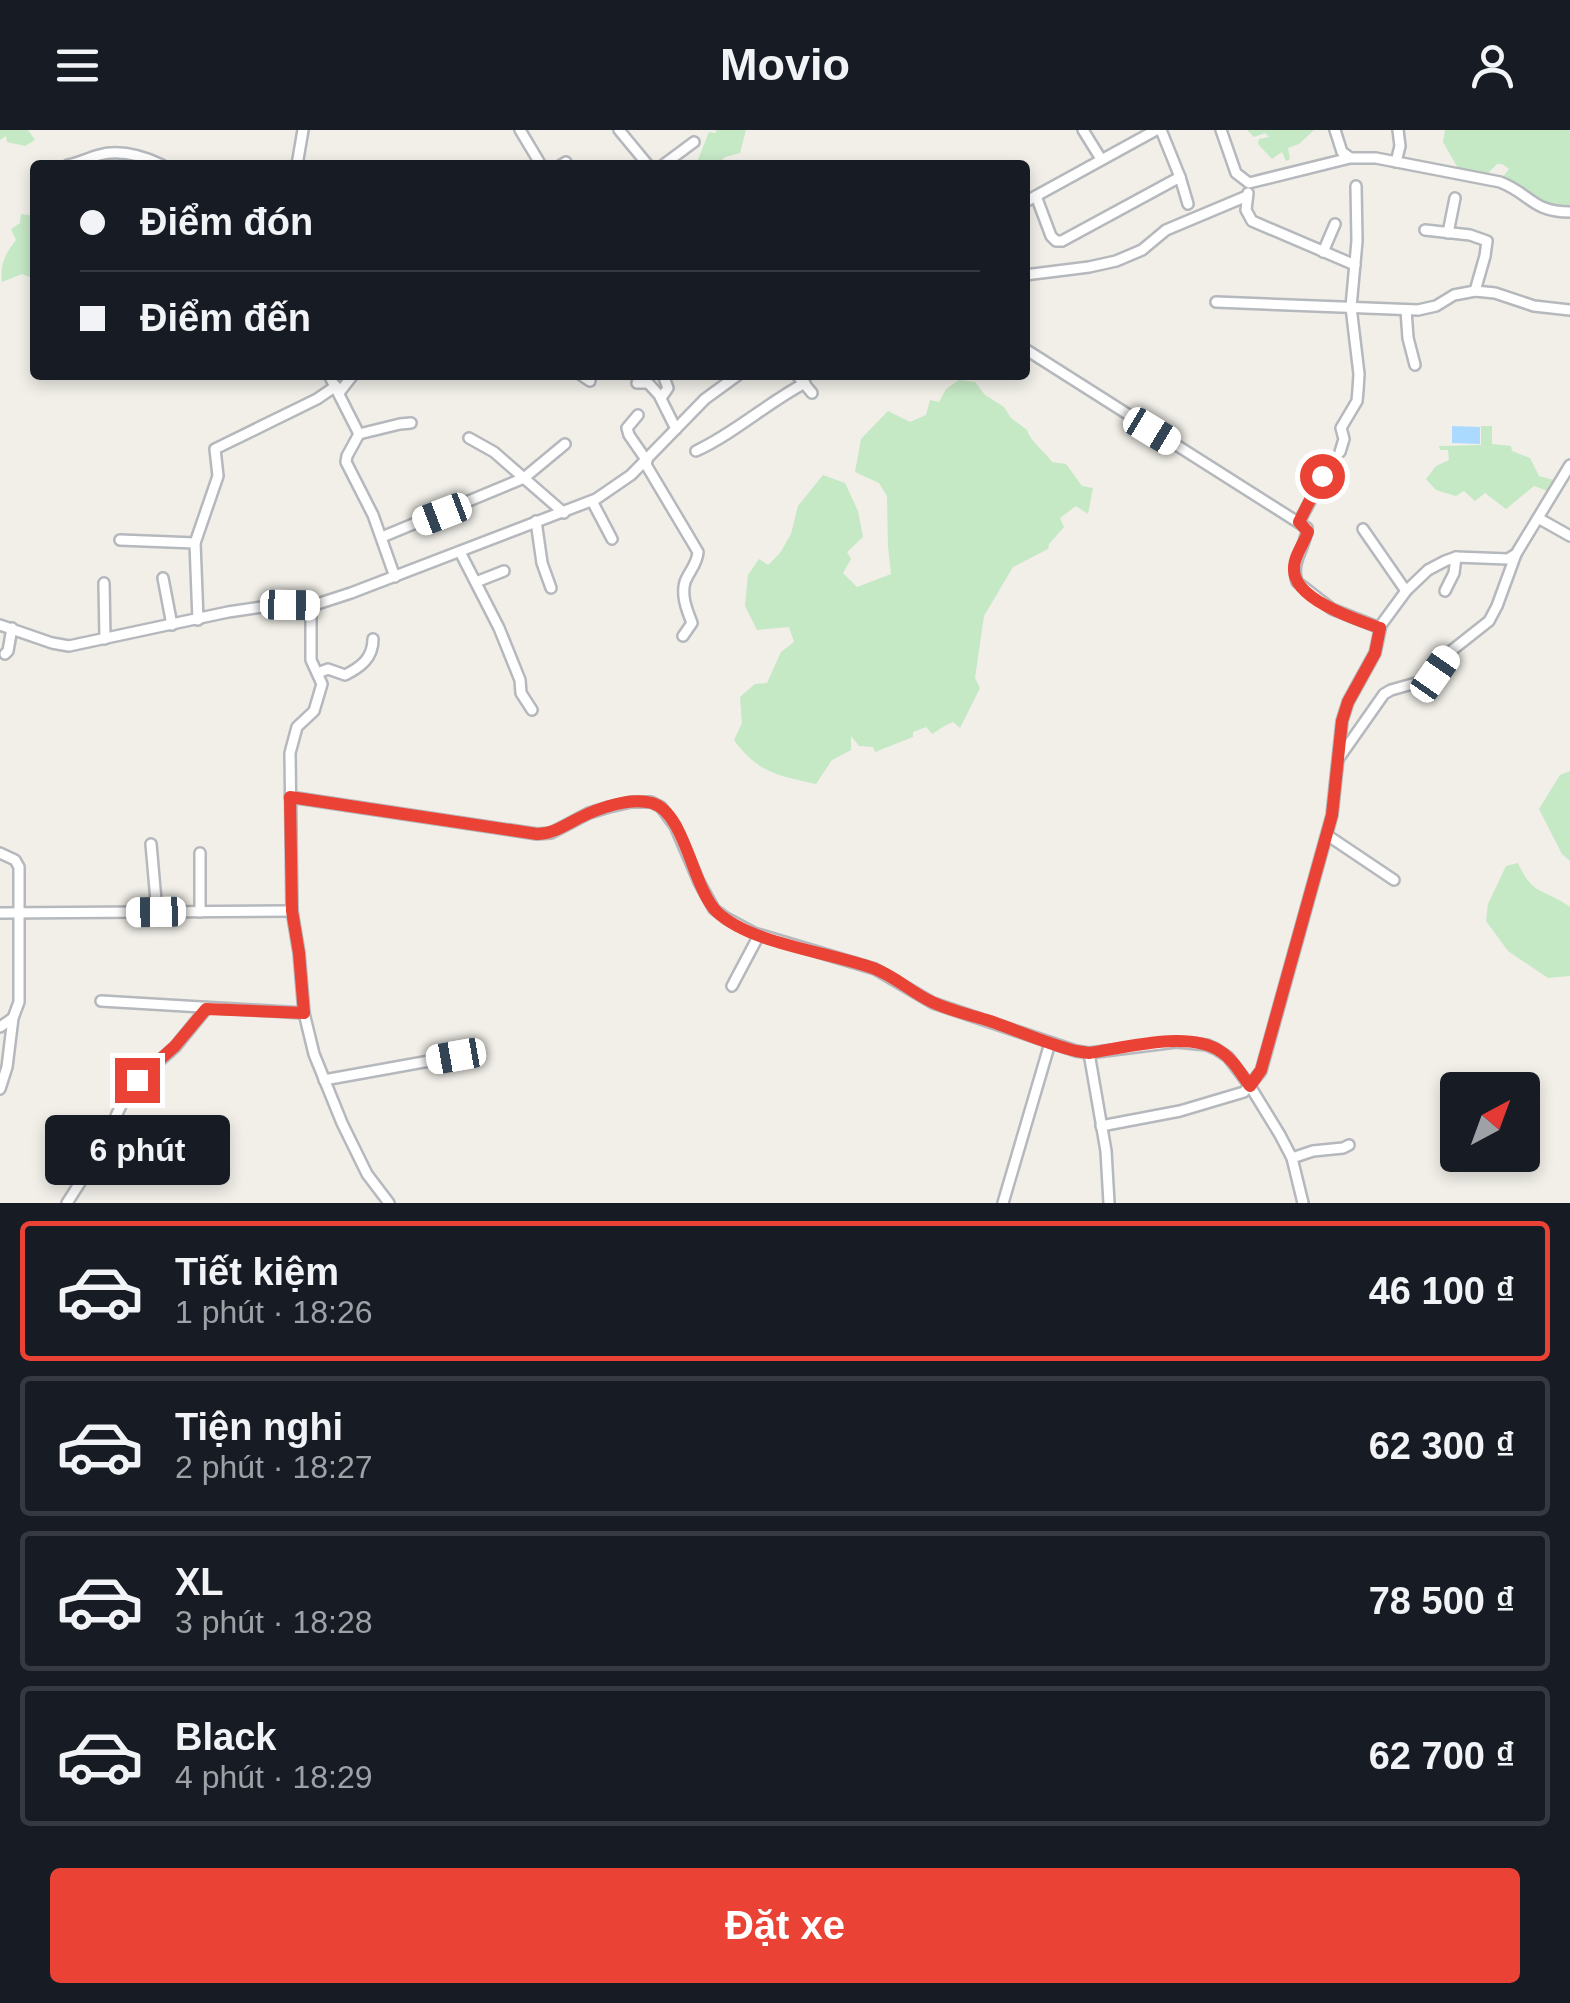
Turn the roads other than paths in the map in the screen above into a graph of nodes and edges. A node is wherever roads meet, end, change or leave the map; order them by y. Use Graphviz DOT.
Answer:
graph roads {
  1 [pos="304,130"];
  2 [pos="520,130"];
  3 [pos="620,130"];
  4 [pos="1083,130"];
  5 [pos="1159,130"];
  6 [pos="1221,130"];
  7 [pos="1335,130"];
  8 [pos="1398,130"];
  9 [pos="1134,135"];
  10 [pos="694,142"];
  11 [pos="1350,158"];
  12 [pos="1101,159"];
  13 [pos="83,160"];
  14 [pos="148,160"];
  15 [pos="299,160"];
  16 [pos="539,160"];
  17 [pos="644,160"];
  18 [pos="669,160"];
  19 [pos="1396,162"];
  20 [pos="1180,176"];
  21 [pos="1250,183"];
  22 [pos="1356,186"];
  23 [pos="1036,196"];
  24 [pos="1248,196"];
  25 [pos="1454,198"];
  26 [pos="1030,199"];
  27 [pos="1188,204"];
  28 [pos="1570,212"];
  29 [pos="1335,224"];
  30 [pos="1424,230"];
  31 [pos="1448,232"];
  32 [pos="1323,252"];
  33 [pos="1354,265"];
  34 [pos="1030,273"];
  35 [pos="1475,291"];
  36 [pos="1216,302"];
  37 [pos="1351,307"];
  38 [pos="1406,310"];
  39 [pos="1570,310"];
  40 [pos="1030,353"];
  41 [pos="1415,366"];
  42 [pos="332,380"];
  43 [pos="348,380"];
  44 [pos="665,380"];
  45 [pos="721,380"];
  46 [pos="731,380"];
  47 [pos="800,380"];
  48 [pos="802,380"];
  49 [pos="637,384"];
  50 [pos="724,385"];
  51 [pos="337,389"];
  52 [pos="812,393"];
  53 [pos="661,398"];
  54 [pos="638,415"];
  55 [pos="412,423"];
  56 [pos="676,429"];
  57 [pos="358,434"];
  58 [pos="468,438"];
  59 [pos="565,444"];
  60 [pos="696,451"];
  61 [pos="1340,452"];
  62 [pos="646,462"];
  63 [pos="1570,465"];
  64 [pos="1312,466"];
  65 [pos="524,478"];
  66 [pos="1556,487"];
  67 [pos="1570,495"];
  68 [pos="592,501"];
  69 [pos="564,513"];
  70 [pos="1538,518"];
  71 [pos="536,521"];
  72 [pos="1299,522"];
  73 [pos="1363,530"];
  74 [pos="1570,536"];
  75 [pos="382,538"];
  76 [pos="612,539"];
  77 [pos="120,540"];
  78 [pos="196,543"];
  79 [pos="460,552"];
  80 [pos="1516,554"];
  81 [pos="1456,558"];
  82 [pos="504,572"];
  83 [pos="163,578"];
  84 [pos="395,578"];
  85 [pos="476,582"];
  86 [pos="104,583"];
  87 [pos="551,588"];
  88 [pos="1406,590"];
  89 [pos="1445,591"];
  90 [pos="311,606"];
  91 [pos="198,620"];
  92 [pos="0,625"];
  93 [pos="172,625"];
  94 [pos="12,628"];
  95 [pos="1380,628"];
  96 [pos="684,636"];
  97 [pos="106,638"];
  98 [pos="373,638"];
  99 [pos="5,654"];
  100 [pos="320,677"];
  101 [pos="532,710"];
  102 [pos="1339,758"];
  103 [pos="290,797"];
  104 [pos="1327,835"];
  105 [pos="151,844"];
  106 [pos="0,853"];
  107 [pos="200,853"];
  108 [pos="1394,880"];
  109 [pos="292,911"];
  110 [pos="156,912"];
  111 [pos="200,912"];
  112 [pos="0,913"];
  113 [pos="20,914"];
  114 [pos="758,935"];
  115 [pos="732,986"];
  116 [pos="101,1000"];
  117 [pos="206,1009"];
  118 [pos="304,1013"];
  119 [pos="13,1018"];
  120 [pos="0,1028"];
  121 [pos="1050,1043"];
  122 [pos="1089,1053"];
  123 [pos="456,1056"];
  124 [pos="324,1080"];
  125 [pos="1250,1086"];
  126 [pos="0,1089"];
  127 [pos="1101,1126"];
  128 [pos="1349,1145"];
  129 [pos="1292,1158"];
  130 [pos="66,1203"];
  131 [pos="389,1203"];
  132 [pos="1003,1203"];
  133 [pos="1109,1203"];
  134 [pos="1304,1203"];
  1 -- 15 [label="street"];
  2 -- 16 [label="street"];
  3 -- 17 [label="street"];
  4 -- 12 [label="street"];
  5 -- 9 [label="street"];
  5 -- 20 [label="street"];
  6 -- 21 [label="street"];
  7 -- 11 [label="street"];
  8 -- 19 [label="street"];
  9 -- 12 [label="street"];
  10 -- 18 [label="street"];
  11 -- 19 [label="street"];
  11 -- 21 [label="street"];
  12 -- 23 [label="street"];
  13 -- 14 [label="street"];
  19 -- 28 [label="street"];
  20 -- 23 [label="street"];
  20 -- 27 [label="street"];
  21 -- 24 [label="street"];
  22 -- 33 [label="street"];
  23 -- 26 [label="street"];
  24 -- 32 [label="street"];
  24 -- 34 [label="street"];
  25 -- 31 [label="street"];
  29 -- 32 [label="street"];
  30 -- 31 [label="street"];
  31 -- 35 [label="street"];
  32 -- 33 [label="street"];
  33 -- 37 [label="street"];
  35 -- 38 [label="street"];
  35 -- 39 [label="street"];
  36 -- 37 [label="street"];
  37 -- 38 [label="street"];
  37 -- 61 [label="street"];
  38 -- 41 [label="street"];
  40 -- 72 [label="street"];
  42 -- 51 [label="street"];
  43 -- 51 [label="street"];
  44 -- 53 [label="street"];
  45 -- 50 [label="street"];
  46 -- 50 [label="street"];
  47 -- 60 [label="street"];
  48 -- 52 [label="street"];
  49 -- 53 [label="street"];
  50 -- 56 [label="street"];
  51 -- 57 [label="street"];
  51 -- 78 [label="street"];
  53 -- 56 [label="street"];
  54 -- 62 [label="street"];
  55 -- 57 [label="street"];
  56 -- 62 [label="street"];
  57 -- 75 [label="street"];
  58 -- 65 [label="street"];
  59 -- 65 [label="street"];
  62 -- 68 [label="street"];
  62 -- 96 [label="street"];
  63 -- 66 [label="street"];
  64 -- 72 [label="street"];
  65 -- 69 [label="street"];
  65 -- 75 [label="street"];
  66 -- 67 [label="street"];
  66 -- 70 [label="street"];
  68 -- 69 [label="street"];
  68 -- 76 [label="street"];
  69 -- 71 [label="street"];
  70 -- 74 [label="street"];
  70 -- 80 [label="street"];
  71 -- 79 [label="street"];
  71 -- 87 [label="street"];
  72 -- 95 [label="street"];
  73 -- 88 [label="street"];
  75 -- 84 [label="street"];
  77 -- 78 [label="street"];
  78 -- 91 [label="street"];
  79 -- 84 [label="street"];
  79 -- 85 [label="street"];
  80 -- 81 [label="street"];
  80 -- 102 [label="street"];
  81 -- 88 [label="street"];
  81 -- 89 [label="street"];
  82 -- 85 [label="street"];
  83 -- 93 [label="street"];
  84 -- 90 [label="street"];
  85 -- 101 [label="street"];
  86 -- 97 [label="street"];
  88 -- 95 [label="street"];
  90 -- 91 [label="street"];
  90 -- 100 [label="street"];
  91 -- 93 [label="street"];
  92 -- 94 [label="street"];
  93 -- 97 [label="street"];
  94 -- 97 [label="street"];
  94 -- 99 [label="street"];
  95 -- 102 [label="street"];
  98 -- 100 [label="street"];
  100 -- 103 [label="street"];
  102 -- 104 [label="street"];
  103 -- 109 [label="street"];
  103 -- 114 [label="street"];
  104 -- 108 [label="street"];
  104 -- 125 [label="street"];
  105 -- 110 [label="street"];
  106 -- 113 [label="street"];
  107 -- 111 [label="street"];
  109 -- 111 [label="street"];
  109 -- 118 [label="street"];
  110 -- 111 [label="street"];
  110 -- 113 [label="street"];
  112 -- 113 [label="street"];
  113 -- 119 [label="street"];
  114 -- 115 [label="street"];
  114 -- 121 [label="street"];
  116 -- 117 [label="street"];
  117 -- 118 [label="street"];
  117 -- 130 [label="street"];
  118 -- 124 [label="street"];
  119 -- 120 [label="street"];
  119 -- 126 [label="street"];
  121 -- 122 [label="street"];
  121 -- 132 [label="street"];
  122 -- 125 [label="street"];
  122 -- 127 [label="street"];
  123 -- 124 [label="street"];
  124 -- 131 [label="street"];
  125 -- 127 [label="street"];
  125 -- 129 [label="street"];
  127 -- 133 [label="street"];
  128 -- 129 [label="street"];
  129 -- 134 [label="street"];
}
